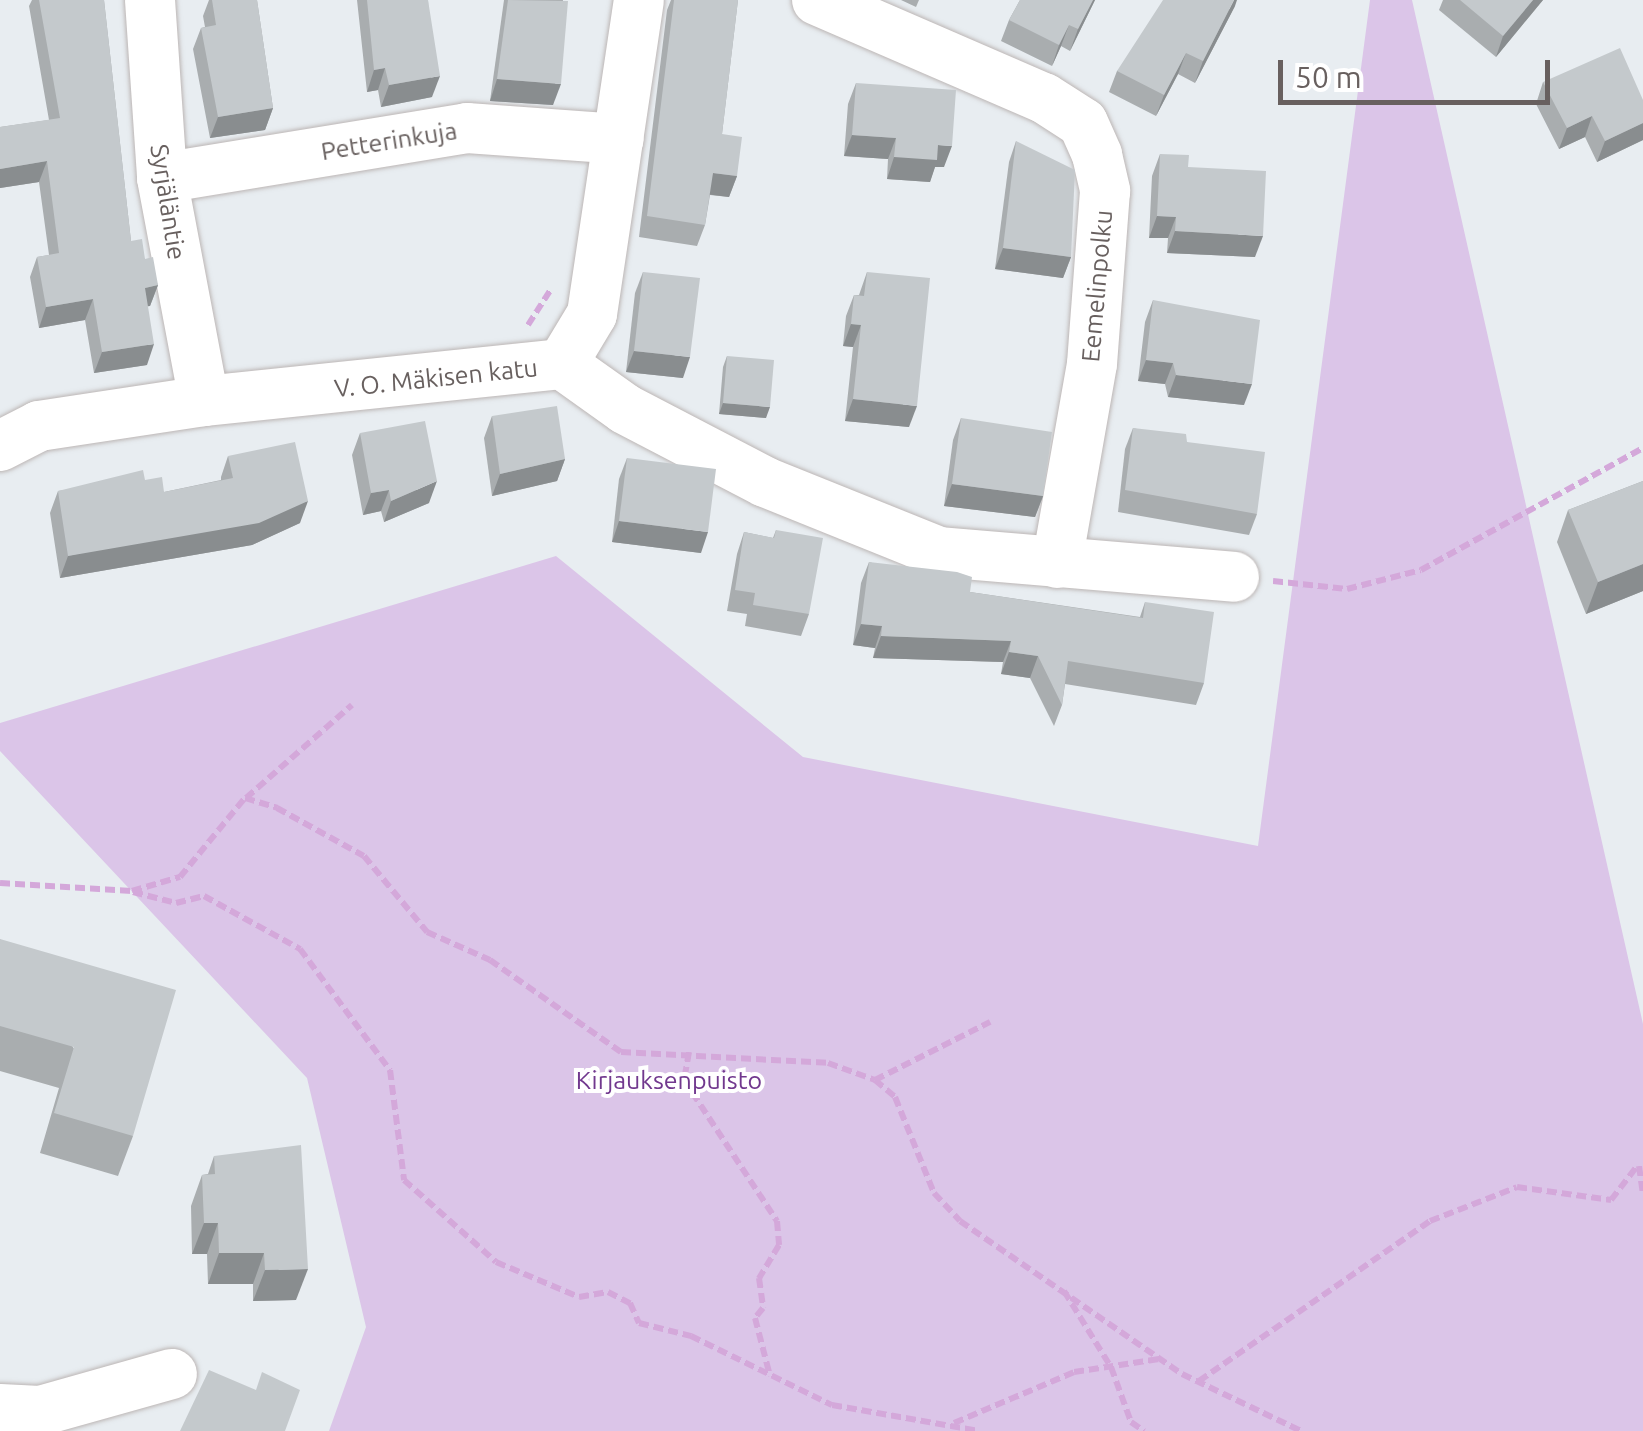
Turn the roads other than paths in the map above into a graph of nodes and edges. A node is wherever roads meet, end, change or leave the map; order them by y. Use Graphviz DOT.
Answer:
graph roads {
  1 [pos="150,0"];
  2 [pos="639,0"];
  3 [pos="817,0"];
  4 [pos="618,139"];
  5 [pos="162,178"];
  6 [pos="562,364"];
  7 [pos="204,401"];
  8 [pos="0,446"];
  9 [pos="1057,563"];
  10 [pos="1234,577"];
  11 [pos="172,1374"];
  12 [pos="0,1410"];
  1 -- 5 [label="street, Syrjäläntie"];
  2 -- 4 [label="street, V. O. Mäkisen katu"];
  3 -- 9 [label="street, Eemelinpolku"];
  4 -- 5 [label="street, Petterinkuja"];
  4 -- 6 [label="street, V. O. Mäkisen katu"];
  5 -- 7 [label="street, Syrjäläntie"];
  6 -- 7 [label="street, V. O. Mäkisen katu"];
  6 -- 9 [label="street"];
  7 -- 8 [label="street, V. O. Mäkisen katu"];
  9 -- 10 [label="street"];
  11 -- 12 [label="street"];
}
